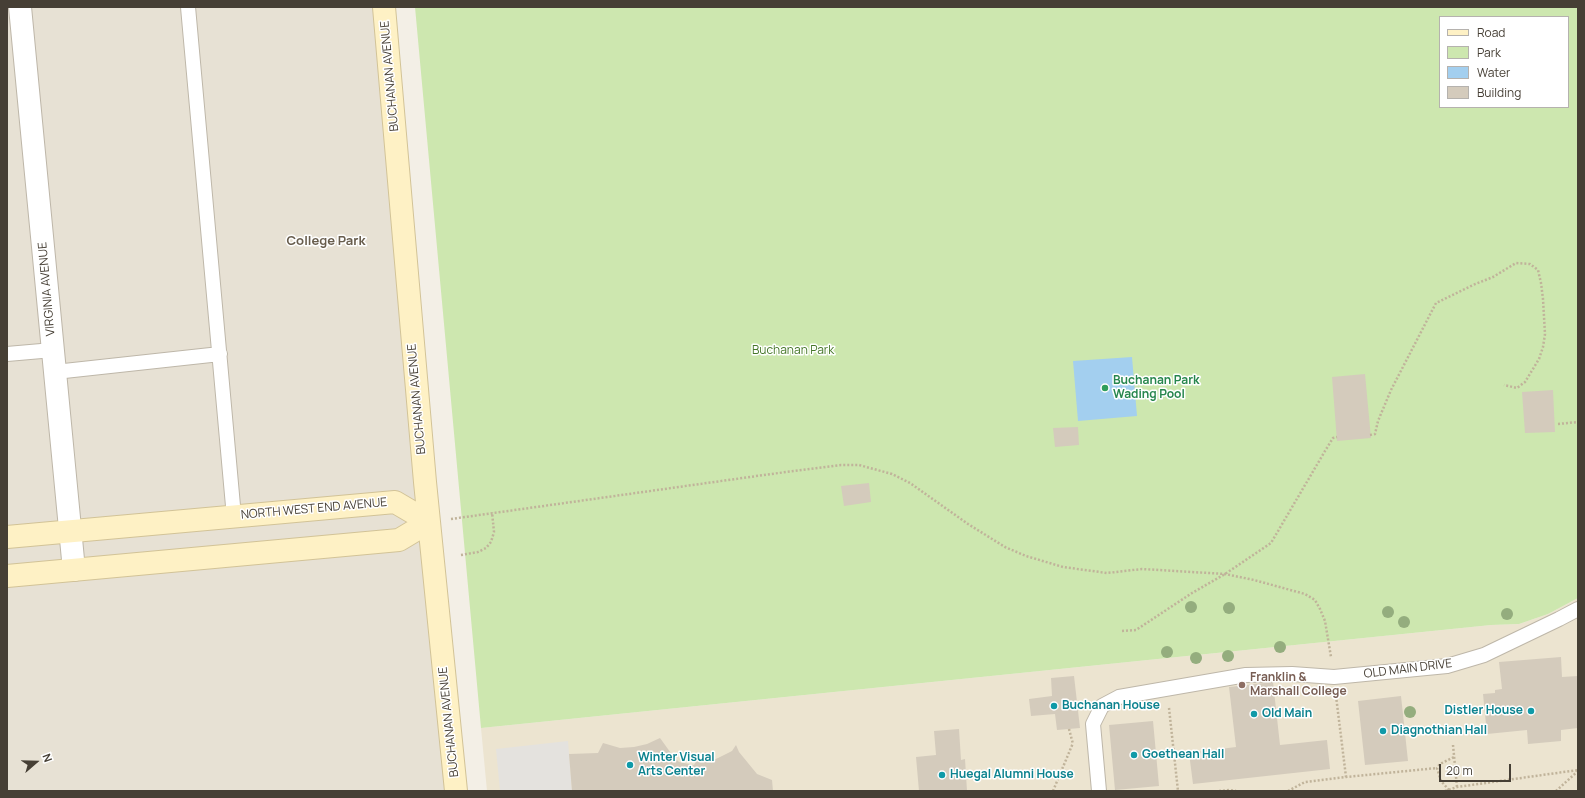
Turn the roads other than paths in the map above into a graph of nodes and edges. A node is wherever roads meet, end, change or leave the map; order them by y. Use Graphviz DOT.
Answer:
graph roads {
  1 [pos="20,7"];
  2 [pos="188,7"];
  3 [pos="384,7"];
  4 [pos="53,350"];
  5 [pos="7,354"];
  6 [pos="220,354"];
  7 [pos="55,372"];
  8 [pos="234,517"];
  9 [pos="429,522"];
  10 [pos="70,532"];
  11 [pos="7,537"];
  12 [pos="74,570"];
  13 [pos="7,576"];
  14 [pos="1578,609"];
  15 [pos="456,791"];
  16 [pos="1099,791"];
  1 -- 4 [label="street, VIRGINIA AVENUE"];
  2 -- 6 [label="lane"];
  3 -- 9 [label="street, BUCHANAN AVENUE"];
  4 -- 5 [label="lane"];
  4 -- 7 [label="street, VIRGINIA AVENUE"];
  6 -- 7 [label="lane"];
  6 -- 8 [label="lane"];
  7 -- 10 [label="street, VIRGINIA AVENUE"];
  8 -- 9 [label="street, NORTH WEST END AVENUE"];
  8 -- 10 [label="street, NORTH WEST END AVENUE"];
  9 -- 12 [label="street"];
  9 -- 15 [label="street, BUCHANAN AVENUE"];
  10 -- 11 [label="street, NORTH WEST END AVENUE"];
  10 -- 12 [label="street, VIRGINIA AVENUE"];
  12 -- 13 [label="street"];
  14 -- 16 [label="lane, OLD MAIN DRIVE"];
}
